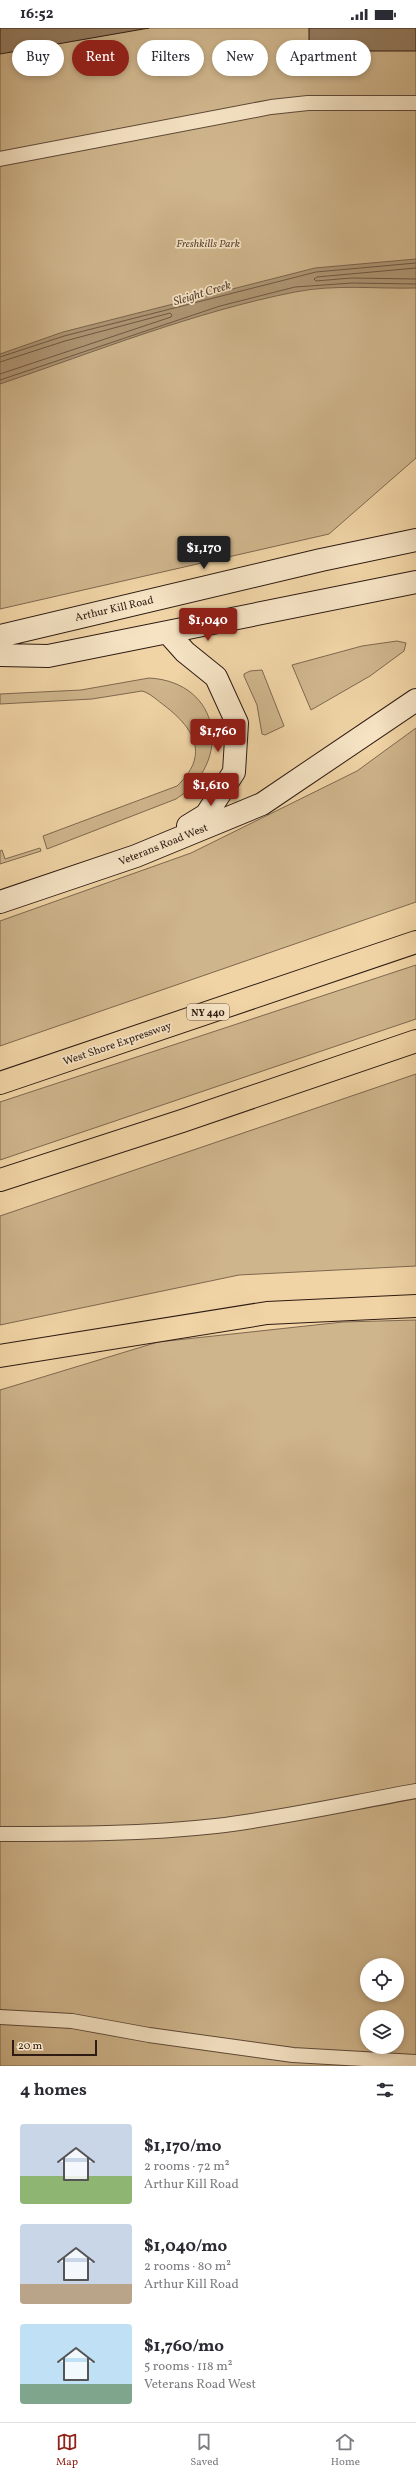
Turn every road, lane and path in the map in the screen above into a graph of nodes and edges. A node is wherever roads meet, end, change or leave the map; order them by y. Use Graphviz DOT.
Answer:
graph roads {
  1 [pos="416,103"];
  2 [pos="0,159"];
  3 [pos="416,540"];
  4 [pos="416,582"];
  5 [pos="168,632"];
  6 [pos="0,636"];
  7 [pos="0,655"];
  8 [pos="416,700"];
  9 [pos="136,856"];
  10 [pos="0,902"];
  11 [pos="416,942"];
  12 [pos="416,1042"];
  13 [pos="0,1083"];
  14 [pos="0,1180"];
  15 [pos="416,1306"];
  16 [pos="0,1356"];
  17 [pos="416,1791"];
  18 [pos="0,1834"];
  19 [pos="0,2017"];
  20 [pos="416,2062"];
  1 -- 2 [label="lane"];
  3 -- 6 [label="street, Arthur Kill Road"];
  4 -- 5 [label="street"];
  5 -- 7 [label="street"];
  5 -- 9 [label="street"];
  8 -- 9 [label="street, Veterans Road West"];
  9 -- 10 [label="street, Veterans Road West"];
  11 -- 13 [label="highway, West Shore Expressway / NY 440"];
  12 -- 14 [label="highway"];
  15 -- 16 [label="highway"];
  17 -- 18 [label="lane"];
  19 -- 20 [label="lane"];
}
